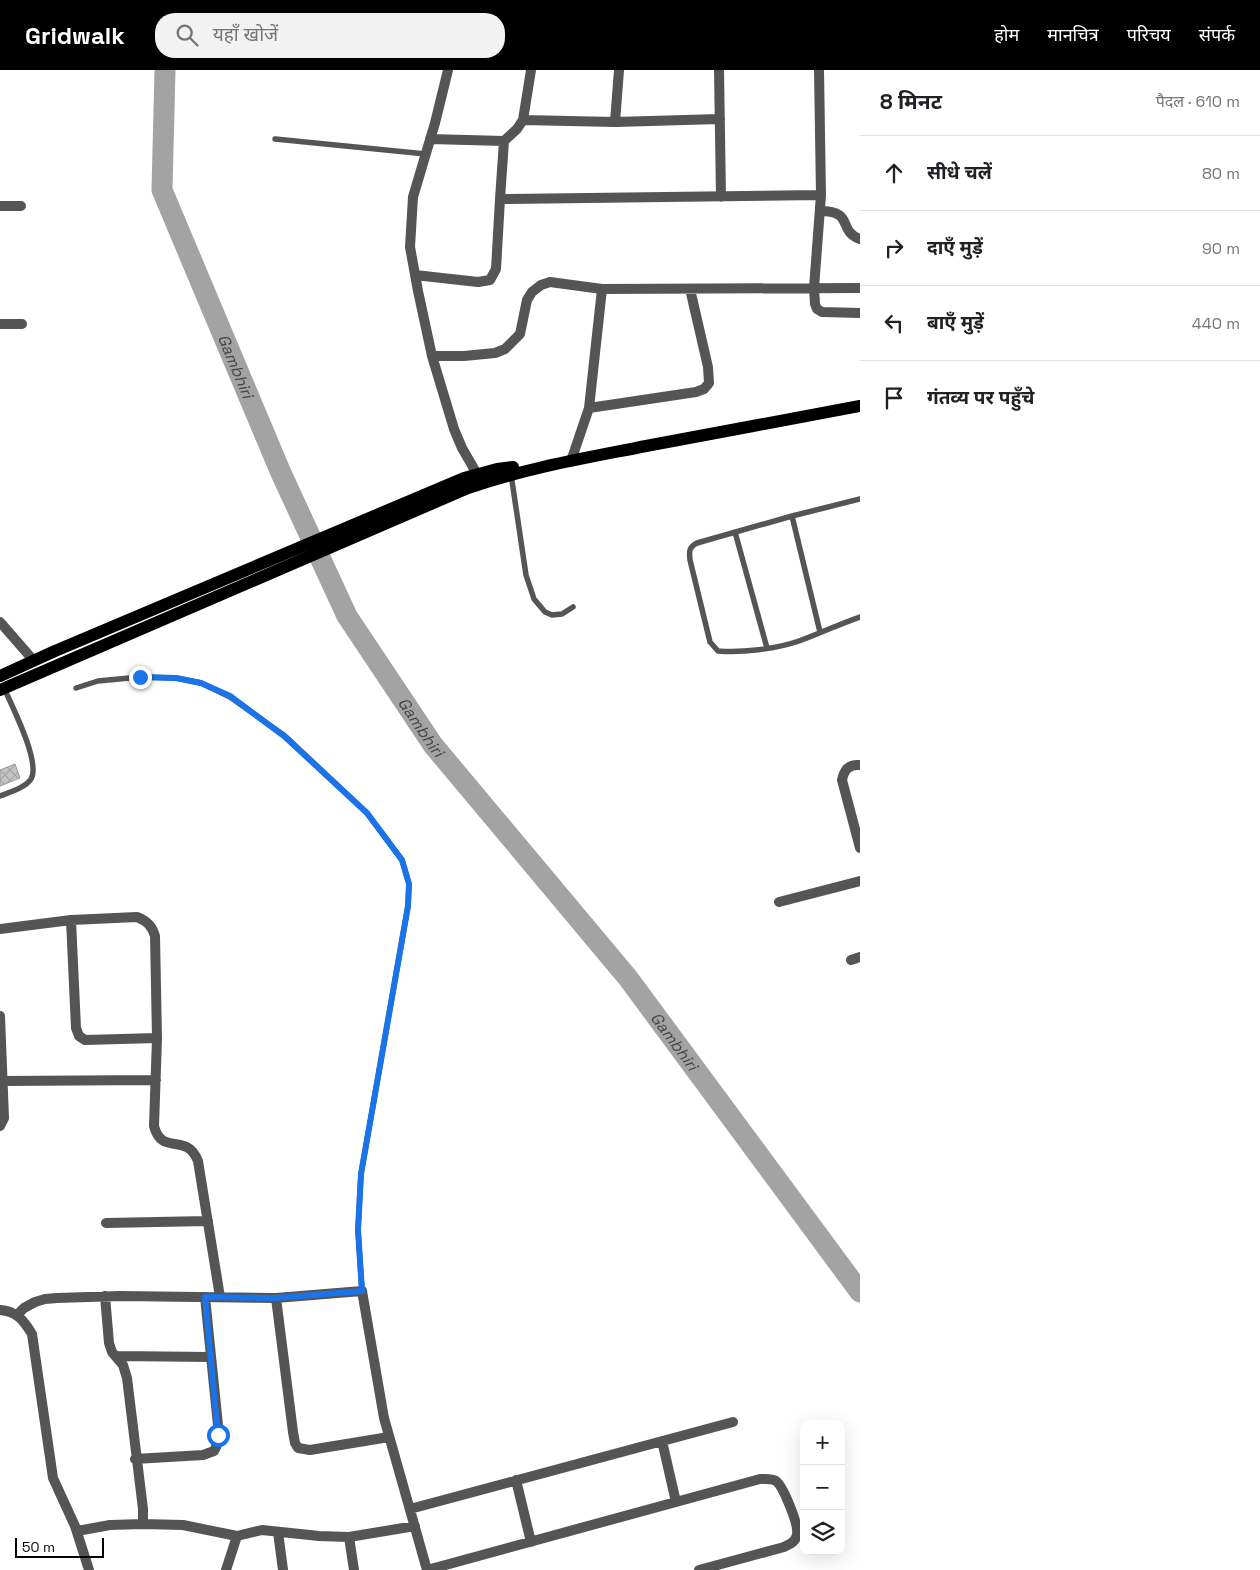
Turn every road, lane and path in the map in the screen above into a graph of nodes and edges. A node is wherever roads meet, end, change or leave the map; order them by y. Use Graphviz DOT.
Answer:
graph roads {
  1 [pos="448,70"];
  2 [pos="531,70"];
  3 [pos="620,70"];
  4 [pos="719,70"];
  5 [pos="819,70"];
  6 [pos="720,119"];
  7 [pos="523,120"];
  8 [pos="614,122"];
  9 [pos="430,138"];
  10 [pos="275,139"];
  11 [pos="504,141"];
  12 [pos="426,154"];
  13 [pos="822,195"];
  14 [pos="721,197"];
  15 [pos="500,199"];
  16 [pos="0,206"];
  17 [pos="21,206"];
  18 [pos="820,211"];
  19 [pos="860,239"];
  20 [pos="415,275"];
  21 [pos="814,288"];
  22 [pos="860,288"];
  23 [pos="602,289"];
  24 [pos="690,289"];
  25 [pos="860,313"];
  26 [pos="0,324"];
  27 [pos="22,324"];
  28 [pos="432,356"];
  29 [pos="860,406"];
  30 [pos="589,408"];
  31 [pos="571,461"];
  32 [pos="517,472"];
  33 [pos="477,474"];
  34 [pos="860,499"];
  35 [pos="792,516"];
  36 [pos="736,532"];
  37 [pos="573,607"];
  38 [pos="860,617"];
  39 [pos="0,622"];
  40 [pos="820,632"];
  41 [pos="767,648"];
  42 [pos="34,661"];
  43 [pos="1,683"];
  44 [pos="76,688"];
  45 [pos="860,766"];
  46 [pos="0,796"];
  47 [pos="860,848"];
  48 [pos="860,880"];
  49 [pos="779,902"];
  50 [pos="71,920"];
  51 [pos="0,929"];
  52 [pos="0,1016"];
  53 [pos="156,1038"];
  54 [pos="156,1080"];
  55 [pos="3,1081"];
  56 [pos="0,1126"];
  57 [pos="208,1221"];
  58 [pos="106,1223"];
  59 [pos="362,1291"];
  60 [pos="105,1296"];
  61 [pos="205,1297"];
  62 [pos="220,1297"];
  63 [pos="276,1298"];
  64 [pos="0,1310"];
  65 [pos="17,1315"];
  66 [pos="117,1356"];
  67 [pos="210,1357"];
  68 [pos="733,1422"];
  69 [pos="389,1437"];
  70 [pos="662,1441"];
  71 [pos="136,1459"];
  72 [pos="516,1480"];
  73 [pos="676,1502"];
  74 [pos="410,1509"];
  75 [pos="143,1524"];
  76 [pos="415,1526"];
  77 [pos="77,1531"];
  78 [pos="278,1532"];
  79 [pos="237,1536"];
  80 [pos="349,1536"];
  81 [pos="531,1542"];
  82 [pos="89,1570"];
  83 [pos="226,1570"];
  84 [pos="283,1570"];
  85 [pos="354,1570"];
  86 [pos="427,1570"];
  87 [pos="699,1570"];
  1 -- 9 [label="street"];
  2 -- 7 [label="street"];
  3 -- 8 [label="street"];
  4 -- 6 [label="street"];
  5 -- 13 [label="street"];
  6 -- 8 [label="street"];
  6 -- 14 [label="street"];
  7 -- 8 [label="street"];
  7 -- 11 [label="street"];
  9 -- 11 [label="street"];
  9 -- 12 [label="street"];
  10 -- 12 [label="lane"];
  11 -- 15 [label="street"];
  12 -- 20 [label="street"];
  13 -- 14 [label="street"];
  13 -- 18 [label="street"];
  14 -- 15 [label="street"];
  15 -- 20 [label="street"];
  16 -- 17 [label="street"];
  18 -- 19 [label="street"];
  18 -- 21 [label="street"];
  20 -- 28 [label="street"];
  21 -- 22 [label="street"];
  21 -- 24 [label="street"];
  21 -- 25 [label="street"];
  23 -- 24 [label="street"];
  23 -- 28 [label="street"];
  23 -- 30 [label="street"];
  24 -- 30 [label="street"];
  26 -- 27 [label="street"];
  28 -- 33 [label="street"];
  29 -- 31 [label="main road"];
  30 -- 31 [label="street"];
  31 -- 32 [label="main road"];
  32 -- 33 [label="main road"];
  32 -- 37 [label="lane"];
  32 -- 43 [label="main road"];
  33 -- 42 [label="main road"];
  34 -- 35 [label="lane"];
  35 -- 36 [label="lane"];
  35 -- 40 [label="lane"];
  36 -- 41 [label="lane"];
  36 -- 41 [label="lane"];
  38 -- 40 [label="lane"];
  39 -- 42 [label="street"];
  40 -- 41 [label="lane"];
  42 -- 43 [label="main road"];
  43 -- 46 [label="lane"];
  44 -- 59 [label="lane"];
  45 -- 47 [label="street"];
  48 -- 49 [label="street"];
  50 -- 51 [label="street"];
  50 -- 53 [label="street"];
  50 -- 53 [label="street"];
  52 -- 55 [label="street"];
  53 -- 54 [label="street"];
  54 -- 55 [label="street"];
  54 -- 57 [label="street"];
  55 -- 56 [label="street"];
  57 -- 58 [label="street"];
  57 -- 62 [label="street"];
  59 -- 63 [label="street"];
  59 -- 69 [label="street"];
  60 -- 61 [label="street"];
  60 -- 65 [label="street"];
  60 -- 66 [label="street"];
  61 -- 62 [label="street"];
  61 -- 67 [label="street"];
  62 -- 63 [label="street"];
  63 -- 69 [label="street"];
  64 -- 65 [label="street"];
  65 -- 77 [label="street"];
  66 -- 67 [label="street"];
  66 -- 71 [label="street"];
  67 -- 71 [label="street"];
  68 -- 70 [label="street"];
  69 -- 74 [label="street"];
  70 -- 72 [label="street"];
  70 -- 73 [label="street"];
  71 -- 75 [label="street"];
  72 -- 74 [label="street"];
  72 -- 81 [label="street"];
  73 -- 81 [label="street"];
  73 -- 87 [label="street"];
  74 -- 76 [label="street"];
  75 -- 77 [label="street"];
  75 -- 79 [label="street"];
  76 -- 80 [label="street"];
  76 -- 86 [label="street"];
  77 -- 82 [label="street"];
  78 -- 79 [label="street"];
  78 -- 80 [label="street"];
  78 -- 84 [label="street"];
  79 -- 83 [label="street"];
  80 -- 85 [label="street"];
  81 -- 86 [label="street"];
}
